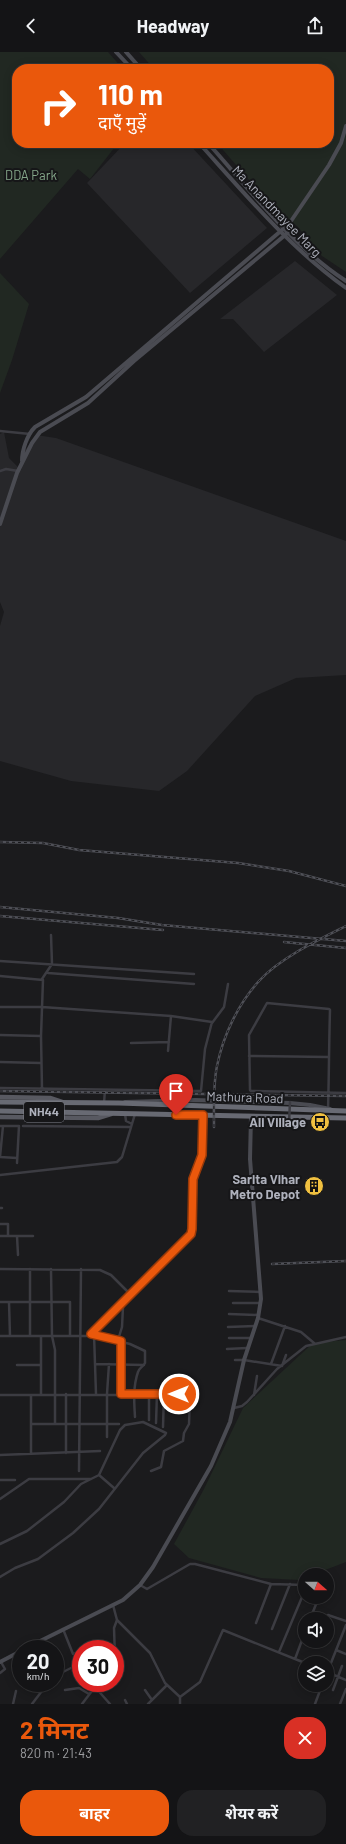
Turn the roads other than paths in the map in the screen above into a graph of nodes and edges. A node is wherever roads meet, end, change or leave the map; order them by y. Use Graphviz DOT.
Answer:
graph roads {
  1 [pos="116,52"];
  2 [pos="126,52"];
  3 [pos="127,64"];
  4 [pos="137,64"];
  5 [pos="346,126"];
  6 [pos="204,148"];
  7 [pos="213,148"];
  8 [pos="289,224"];
  9 [pos="284,227"];
  10 [pos="280,232"];
  11 [pos="288,232"];
  12 [pos="284,236"];
  13 [pos="346,281"];
  14 [pos="346,288"];
  15 [pos="0,431"];
  16 [pos="30,434"];
  17 [pos="22,461"];
  18 [pos="18,470"];
  19 [pos="0,471"];
  20 [pos="0,524"];
  21 [pos="51,935"];
  22 [pos="0,961"];
  23 [pos="52,964"];
  24 [pos="48,973"];
  25 [pos="194,974"];
  26 [pos="0,976"];
  27 [pos="42,979"];
  28 [pos="194,984"];
  29 [pos="228,984"];
  30 [pos="0,1007"];
  31 [pos="42,1007"];
  32 [pos="171,1016"];
  33 [pos="212,1023"];
  34 [pos="0,1035"];
  35 [pos="41,1036"];
  36 [pos="169,1042"];
  37 [pos="131,1043"];
  38 [pos="168,1051"];
  39 [pos="249,1056"];
  40 [pos="328,1057"];
  41 [pos="0,1062"];
  42 [pos="41,1063"];
  43 [pos="0,1088"];
  44 [pos="42,1089"];
  45 [pos="105,1090"];
  46 [pos="329,1093"];
  47 [pos="346,1093"];
  48 [pos="0,1097"];
  49 [pos="0,1102"];
  50 [pos="62,1102"];
  51 [pos="290,1102"];
  52 [pos="104,1103"];
  53 [pos="328,1109"];
  54 [pos="0,1111"];
  55 [pos="346,1111"];
  56 [pos="112,1113"];
  57 [pos="125,1114"];
  58 [pos="135,1114"];
  59 [pos="203,1115"];
  60 [pos="251,1116"];
  61 [pos="0,1117"];
  62 [pos="346,1118"];
  63 [pos="289,1123"];
  64 [pos="1,1126"];
  65 [pos="23,1126"];
  66 [pos="132,1126"];
  67 [pos="17,1158"];
  68 [pos="17,1163"];
  69 [pos="0,1175"];
  70 [pos="0,1224"];
  71 [pos="0,1236"];
  72 [pos="8,1236"];
  73 [pos="17,1236"];
  74 [pos="33,1236"];
  75 [pos="18,1255"];
  76 [pos="0,1269"];
  77 [pos="30,1269"];
  78 [pos="51,1269"];
  79 [pos="81,1269"];
  80 [pos="229,1291"];
  81 [pos="261,1292"];
  82 [pos="130,1294"];
  83 [pos="0,1302"];
  84 [pos="9,1302"];
  85 [pos="30,1302"];
  86 [pos="51,1302"];
  87 [pos="233,1303"];
  88 [pos="261,1303"];
  89 [pos="123,1307"];
  90 [pos="228,1314"];
  91 [pos="258,1317"];
  92 [pos="255,1326"];
  93 [pos="285,1326"];
  94 [pos="228,1327"];
  95 [pos="93,1334"];
  96 [pos="0,1336"];
  97 [pos="10,1336"];
  98 [pos="30,1336"];
  99 [pos="41,1336"];
  100 [pos="52,1336"];
  101 [pos="70,1336"];
  102 [pos="81,1336"];
  103 [pos="346,1337"];
  104 [pos="229,1338"];
  105 [pos="251,1338"];
  106 [pos="119,1341"];
  107 [pos="314,1343"];
  108 [pos="247,1348"];
  109 [pos="227,1349"];
  110 [pos="286,1355"];
  111 [pos="235,1360"];
  112 [pos="244,1360"];
  113 [pos="95,1364"];
  114 [pos="109,1364"];
  115 [pos="121,1364"];
  116 [pos="272,1364"];
  117 [pos="17,1365"];
  118 [pos="41,1365"];
  119 [pos="144,1365"];
  120 [pos="282,1366"];
  121 [pos="257,1376"];
  122 [pos="55,1394"];
  123 [pos="66,1394"];
  124 [pos="96,1394"];
  125 [pos="107,1394"];
  126 [pos="121,1394"];
  127 [pos="134,1394"];
  128 [pos="149,1394"];
  129 [pos="157,1394"];
  130 [pos="164,1394"];
  131 [pos="179,1394"];
  132 [pos="0,1395"];
  133 [pos="31,1395"];
  134 [pos="41,1395"];
  135 [pos="80,1395"];
  136 [pos="254,1395"];
  137 [pos="234,1408"];
  138 [pos="179,1411"];
  139 [pos="134,1417"];
  140 [pos="149,1420"];
  141 [pos="156,1423"];
  142 [pos="30,1424"];
  143 [pos="55,1424"];
  144 [pos="66,1424"];
  145 [pos="80,1424"];
  146 [pos="107,1424"];
  147 [pos="119,1424"];
  148 [pos="163,1426"];
  149 [pos="107,1437"];
  150 [pos="100,1451"];
  151 [pos="80,1452"];
  152 [pos="31,1453"];
  153 [pos="66,1453"];
  154 [pos="0,1455"];
  155 [pos="79,1471"];
  156 [pos="151,1471"];
  157 [pos="99,1475"];
  158 [pos="91,1479"];
  159 [pos="0,1480"];
  160 [pos="15,1480"];
  161 [pos="114,1488"];
  162 [pos="0,1499"];
  163 [pos="0,1544"];
  164 [pos="0,1577"];
  165 [pos="271,1584"];
  166 [pos="290,1584"];
  167 [pos="140,1585"];
  168 [pos="298,1585"];
  169 [pos="299,1604"];
  170 [pos="113,1605"];
  171 [pos="334,1617"];
  172 [pos="117,1620"];
  173 [pos="346,1621"];
  174 [pos="256,1623"];
  175 [pos="346,1625"];
  176 [pos="63,1629"];
  177 [pos="272,1629"];
  178 [pos="344,1633"];
  179 [pos="42,1640"];
  180 [pos="114,1640"];
  181 [pos="299,1648"];
  182 [pos="336,1650"];
  183 [pos="72,1652"];
  184 [pos="278,1652"];
  185 [pos="346,1654"];
  186 [pos="12,1656"];
  187 [pos="334,1656"];
  188 [pos="295,1658"];
  189 [pos="298,1660"];
  190 [pos="0,1662"];
  191 [pos="342,1666"];
  192 [pos="0,1673"];
  193 [pos="334,1675"];
  194 [pos="338,1677"];
  195 [pos="346,1680"];
  196 [pos="167,1685"];
  197 [pos="334,1687"];
  198 [pos="346,1689"];
  199 [pos="65,1690"];
  200 [pos="145,1690"];
  201 [pos="16,1692"];
  202 [pos="41,1692"];
  203 [pos="101,1692"];
  204 [pos="319,1692"];
  205 [pos="89,1694"];
  206 [pos="180,1697"];
  207 [pos="125,1700"];
  208 [pos="152,1700"];
  209 [pos="13,1704"];
  210 [pos="32,1704"];
  211 [pos="82,1704"];
  212 [pos="110,1704"];
  213 [pos="127,1704"];
  214 [pos="148,1704"];
  215 [pos="180,1704"];
  216 [pos="315,1704"];
  217 [pos="340,1704"];
  1 -- 3 [label="street"];
  2 -- 4 [label="street"];
  5 -- 8 [label="street"];
  6 -- 10 [label="street, Ma Anandmayee Marg"];
  7 -- 9 [label="street, Ma Anandmayee Marg"];
  8 -- 9 [label="street"];
  8 -- 11 [label="street"];
  9 -- 10 [label="street"];
  9 -- 11 [label="street, Ma Anandmayee Marg"];
  10 -- 12 [label="street, Ma Anandmayee Marg"];
  10 -- 16 [label="street"];
  11 -- 12 [label="street"];
  11 -- 13 [label="street, Ma Anandmayee Marg"];
  12 -- 14 [label="street, Ma Anandmayee Marg"];
  12 -- 17 [label="street"];
  15 -- 16 [label="street"];
  16 -- 17 [label="street"];
  17 -- 18 [label="street"];
  18 -- 19 [label="street"];
  18 -- 20 [label="street"];
  21 -- 23 [label="street"];
  22 -- 23 [label="street"];
  23 -- 24 [label="street"];
  23 -- 25 [label="street"];
  24 -- 27 [label="street"];
  24 -- 28 [label="street"];
  26 -- 27 [label="street"];
  27 -- 31 [label="street"];
  29 -- 33 [label="street"];
  30 -- 31 [label="street"];
  31 -- 32 [label="street"];
  31 -- 35 [label="street"];
  32 -- 33 [label="street"];
  32 -- 36 [label="street"];
  33 -- 45 [label="street"];
  34 -- 35 [label="street"];
  35 -- 42 [label="street"];
  36 -- 37 [label="street"];
  36 -- 38 [label="street"];
  39 -- 40 [label="street"];
  39 -- 40 [label="street"];
  39 -- 46 [label="street"];
  40 -- 46 [label="street"];
  41 -- 42 [label="street"];
  42 -- 44 [label="street"];
  43 -- 44 [label="street"];
  44 -- 45 [label="street"];
  45 -- 52 [label="street"];
  46 -- 47 [label="street"];
  46 -- 53 [label="street"];
  48 -- 50 [label="main road"];
  49 -- 50 [label="highway, Mathura Road / NH44"];
  50 -- 52 [label="highway, Mathura Road / NH44"];
  51 -- 63 [label="street, bridge"];
  52 -- 53 [label="highway, Mathura Road / NH44"];
  53 -- 55 [label="highway, Mathura Road / NH44"];
  54 -- 56 [label="highway, Mathura Road / NH44"];
  56 -- 57 [label="highway, Mathura Road / NH44"];
  56 -- 61 [label="main road, Mathura Road"];
  57 -- 58 [label="highway, Mathura Road / NH44"];
  57 -- 66 [label="street"];
  58 -- 59 [label="highway, Mathura Road / NH44"];
  58 -- 66 [label="street"];
  59 -- 60 [label="highway, Mathura Road / NH44"];
  59 -- 82 [label="street"];
  60 -- 62 [label="highway, Mathura Road / NH44"];
  60 -- 81 [label="street"];
  64 -- 67 [label="street"];
  64 -- 67 [label="street"];
  65 -- 66 [label="street"];
  66 -- 69 [label="street"];
  67 -- 68 [label="street"];
  70 -- 72 [label="street"];
  71 -- 72 [label="street"];
  72 -- 73 [label="street"];
  73 -- 74 [label="street"];
  73 -- 75 [label="street"];
  76 -- 77 [label="street"];
  77 -- 78 [label="street"];
  77 -- 85 [label="street"];
  78 -- 79 [label="street"];
  78 -- 86 [label="street"];
  79 -- 82 [label="street"];
  79 -- 102 [label="street"];
  80 -- 81 [label="street"];
  81 -- 88 [label="street"];
  82 -- 95 [label="street"];
  83 -- 84 [label="street"];
  84 -- 85 [label="street"];
  84 -- 97 [label="street"];
  85 -- 86 [label="street"];
  85 -- 98 [label="street"];
  86 -- 100 [label="street"];
  86 -- 101 [label="street"];
  87 -- 88 [label="street"];
  88 -- 91 [label="street"];
  89 -- 106 [label="street"];
  90 -- 91 [label="street"];
  91 -- 92 [label="street"];
  91 -- 93 [label="street"];
  92 -- 94 [label="street"];
  92 -- 105 [label="street"];
  93 -- 107 [label="street"];
  93 -- 116 [label="street"];
  95 -- 102 [label="street"];
  95 -- 106 [label="street"];
  95 -- 113 [label="street"];
  96 -- 97 [label="street"];
  97 -- 98 [label="street"];
  98 -- 99 [label="street"];
  99 -- 100 [label="street"];
  99 -- 118 [label="street"];
  100 -- 101 [label="street"];
  100 -- 122 [label="street"];
  101 -- 102 [label="street"];
  102 -- 135 [label="street"];
  103 -- 107 [label="street"];
  104 -- 105 [label="street"];
  105 -- 108 [label="street"];
  106 -- 115 [label="street"];
  106 -- 119 [label="street"];
  107 -- 120 [label="street"];
  108 -- 109 [label="street"];
  108 -- 112 [label="street"];
  110 -- 120 [label="street"];
  111 -- 112 [label="street"];
  112 -- 116 [label="street"];
  112 -- 137 [label="street"];
  113 -- 114 [label="street"];
  113 -- 124 [label="street"];
  114 -- 115 [label="street"];
  114 -- 125 [label="street"];
  115 -- 119 [label="street"];
  115 -- 126 [label="street"];
  116 -- 120 [label="street"];
  117 -- 118 [label="street"];
  118 -- 134 [label="street"];
  119 -- 127 [label="street"];
  120 -- 136 [label="street"];
  121 -- 136 [label="street"];
  122 -- 123 [label="street"];
  122 -- 134 [label="street"];
  122 -- 143 [label="street"];
  123 -- 135 [label="street"];
  123 -- 144 [label="street"];
  124 -- 125 [label="street"];
  124 -- 135 [label="street"];
  125 -- 126 [label="street"];
  125 -- 146 [label="street"];
  126 -- 127 [label="street"];
  127 -- 128 [label="street"];
  127 -- 139 [label="street"];
  128 -- 129 [label="street"];
  128 -- 140 [label="street"];
  129 -- 130 [label="street"];
  129 -- 141 [label="street"];
  130 -- 131 [label="street"];
  130 -- 148 [label="street"];
  131 -- 138 [label="street"];
  131 -- 156 [label="street"];
  132 -- 133 [label="street"];
  133 -- 134 [label="street"];
  133 -- 142 [label="street"];
  135 -- 145 [label="street"];
  136 -- 137 [label="street"];
  137 -- 167 [label="street"];
  142 -- 143 [label="street"];
  142 -- 152 [label="street"];
  143 -- 144 [label="street"];
  144 -- 145 [label="street"];
  144 -- 153 [label="street"];
  145 -- 146 [label="street"];
  145 -- 151 [label="street"];
  146 -- 147 [label="street"];
  146 -- 149 [label="street"];
  150 -- 151 [label="street"];
  151 -- 153 [label="street"];
  151 -- 155 [label="street"];
  152 -- 153 [label="street"];
  152 -- 154 [label="street"];
  157 -- 158 [label="street"];
  157 -- 161 [label="street"];
  157 -- 161 [label="street"];
  158 -- 162 [label="street"];
  158 -- 163 [label="street"];
  159 -- 160 [label="street"];
  161 -- 164 [label="street"];
  165 -- 166 [label="street"];
  165 -- 167 [label="street"];
  165 -- 174 [label="street"];
  166 -- 168 [label="street"];
  166 -- 177 [label="street"];
  167 -- 170 [label="street"];
  169 -- 184 [label="street"];
  170 -- 172 [label="street"];
  170 -- 176 [label="street"];
  171 -- 173 [label="street"];
  172 -- 180 [label="street"];
  172 -- 196 [label="street"];
  175 -- 178 [label="street"];
  176 -- 179 [label="street"];
  176 -- 183 [label="street"];
  178 -- 182 [label="street"];
  181 -- 188 [label="street"];
  182 -- 185 [label="street"];
  182 -- 187 [label="street"];
  184 -- 188 [label="street"];
  184 -- 206 [label="street"];
  186 -- 190 [label="street"];
  188 -- 189 [label="street"];
  190 -- 192 [label="street"];
  191 -- 194 [label="street"];
  193 -- 194 [label="street"];
  194 -- 195 [label="street"];
  194 -- 197 [label="street"];
  196 -- 206 [label="street"];
  196 -- 208 [label="street"];
  198 -- 217 [label="street"];
  199 -- 205 [label="street"];
  200 -- 208 [label="street"];
  201 -- 209 [label="street"];
  202 -- 210 [label="street"];
  203 -- 212 [label="street"];
  204 -- 216 [label="street"];
  205 -- 211 [label="street"];
  206 -- 215 [label="street"];
  207 -- 213 [label="street"];
  208 -- 214 [label="street"];
}
